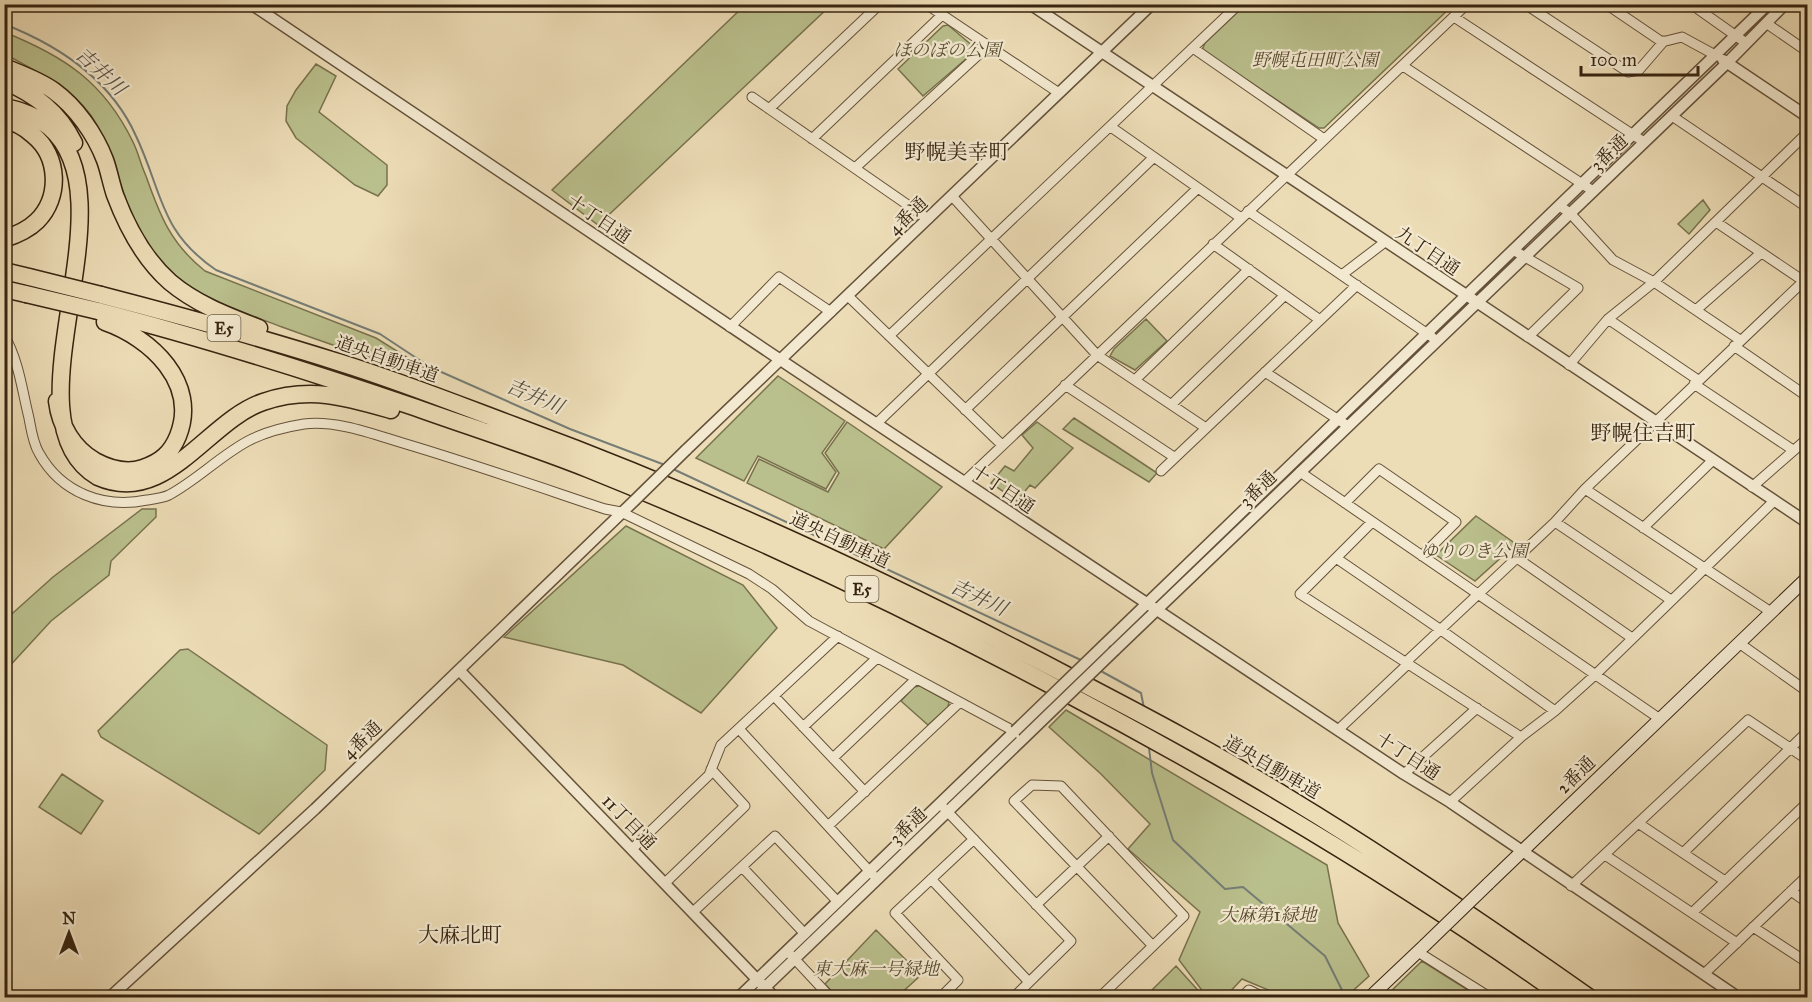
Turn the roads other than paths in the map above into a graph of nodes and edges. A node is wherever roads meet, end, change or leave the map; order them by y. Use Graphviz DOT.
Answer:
graph roads {
  1 [pos="251,4"];
  2 [pos="880,4"];
  3 [pos="926,4"];
  4 [pos="1152,4"];
  5 [pos="1239,4"];
  6 [pos="1467,4"];
  7 [pos="1525,4"];
  8 [pos="1606,4"];
  9 [pos="1691,4"];
  10 [pos="1768,4"];
  11 [pos="1785,4"];
  12 [pos="1037,6"];
  13 [pos="942,15"];
  14 [pos="1454,17"];
  15 [pos="1766,23"];
  16 [pos="1737,36"];
  17 [pos="1664,41"];
  18 [pos="1746,43"];
  19 [pos="988,46"];
  20 [pos="1193,48"];
  21 [pos="1808,52"];
  22 [pos="1101,53"];
  23 [pos="1717,56"];
  24 [pos="1727,63"];
  25 [pos="1402,66"];
  26 [pos="4,67"];
  27 [pos="4,81"];
  28 [pos="1153,87"];
  29 [pos="1059,93"];
  30 [pos="752,97"];
  31 [pos="4,107"];
  32 [pos="769,109"];
  33 [pos="1672,116"];
  34 [pos="1808,117"];
  35 [pos="4,120"];
  36 [pos="1111,127"];
  37 [pos="1808,132"];
  38 [pos="812,139"];
  39 [pos="1324,139"];
  40 [pos="1639,139"];
  41 [pos="1154,157"];
  42 [pos="855,168"];
  43 [pos="1285,175"];
  44 [pos="1761,177"];
  45 [pos="1198,188"];
  46 [pos="1588,188"];
  47 [pos="952,196"];
  48 [pos="1808,208"];
  49 [pos="1565,210"];
  50 [pos="1244,214"];
  51 [pos="928,219"];
  52 [pos="1716,222"];
  53 [pos="4,238"];
  54 [pos="991,239"];
  55 [pos="1385,242"];
  56 [pos="1213,244"];
  57 [pos="1761,252"];
  58 [pos="1520,254"];
  59 [pos="1249,269"];
  60 [pos="4,271"];
  61 [pos="1343,274"];
  62 [pos="1027,278"];
  63 [pos="1806,280"];
  64 [pos="1654,282"];
  65 [pos="1357,285"];
  66 [pos="4,289"];
  67 [pos="1285,295"];
  68 [pos="848,296"];
  69 [pos="1472,300"];
  70 [pos="98,308"];
  71 [pos="1696,310"];
  72 [pos="831,312"];
  73 [pos="1062,317"];
  74 [pos="1608,319"];
  75 [pos="1320,320"];
  76 [pos="730,327"];
  77 [pos="4,335"];
  78 [pos="889,336"];
  79 [pos="1433,337"];
  80 [pos="1528,337"];
  81 [pos="1737,343"];
  82 [pos="1097,354"];
  83 [pos="780,360"];
  84 [pos="346,364"];
  85 [pos="1569,365"];
  86 [pos="1265,372"];
  87 [pos="928,374"];
  88 [pos="1135,380"];
  89 [pos="1696,382"];
  90 [pos="1065,385"];
  91 [pos="1808,397"];
  92 [pos="1172,404"];
  93 [pos="965,410"];
  94 [pos="1654,421"];
  95 [pos="876,424"];
  96 [pos="1343,424"];
  97 [pos="1206,428"];
  98 [pos="1808,438"];
  99 [pos="1002,446"];
  100 [pos="1793,450"];
  101 [pos="1174,458"];
  102 [pos="1713,460"];
  103 [pos="585,468"];
  104 [pos="1161,471"];
  105 [pos="1300,472"];
  106 [pos="964,482"];
  107 [pos="1752,486"];
  108 [pos="1585,489"];
  109 [pos="1774,501"];
  110 [pos="1345,503"];
  111 [pos="621,512"];
  112 [pos="1372,522"];
  113 [pos="1555,522"];
  114 [pos="1808,523"];
  115 [pos="1643,528"];
  116 [pos="1422,556"];
  117 [pos="1336,558"];
  118 [pos="1517,558"];
  119 [pos="1704,568"];
  120 [pos="1808,578"];
  121 [pos="1477,595"];
  122 [pos="1671,600"];
  123 [pos="1153,607"];
  124 [pos="1771,612"];
  125 [pos="1441,630"];
  126 [pos="838,636"];
  127 [pos="1632,638"];
  128 [pos="1739,643"];
  129 [pos="877,658"];
  130 [pos="1408,662"];
  131 [pos="459,669"];
  132 [pos="1595,675"];
  133 [pos="916,679"];
  134 [pos="1808,692"];
  135 [pos="774,696"];
  136 [pos="960,702"];
  137 [pos="1477,708"];
  138 [pos="1555,711"];
  139 [pos="1660,719"];
  140 [pos="803,727"];
  141 [pos="739,729"];
  142 [pos="1338,730"];
  143 [pos="1808,731"];
  144 [pos="1020,734"];
  145 [pos="1521,737"];
  146 [pos="1789,748"];
  147 [pos="833,758"];
  148 [pos="1808,760"];
  149 [pos="711,770"];
  150 [pos="1404,774"];
  151 [pos="865,792"];
  152 [pos="1450,802"];
  153 [pos="1806,806"];
  154 [pos="944,807"];
  155 [pos="1638,823"];
  156 [pos="828,826"];
  157 [pos="1109,836"];
  158 [pos="974,839"];
  159 [pos="632,849"];
  160 [pos="1521,852"];
  161 [pos="1683,853"];
  162 [pos="1605,855"];
  163 [pos="1077,866"];
  164 [pos="741,867"];
  165 [pos="874,875"];
  166 [pos="1808,875"];
  167 [pos="931,879"];
  168 [pos="1725,881"];
  169 [pos="665,883"];
  170 [pos="1571,886"];
  171 [pos="1791,891"];
  172 [pos="838,903"];
  173 [pos="1808,903"];
  174 [pos="1036,904"];
  175 [pos="693,912"];
  176 [pos="1693,912"];
  177 [pos="1753,927"];
  178 [pos="805,934"];
  179 [pos="1737,943"];
  180 [pos="1153,946"];
  181 [pos="1421,949"];
  182 [pos="791,955"];
  183 [pos="1808,963"];
  184 [pos="1704,974"];
  185 [pos="1029,982"];
  186 [pos="761,983"];
  187 [pos="1101,997"];
  188 [pos="109,998"];
  189 [pos="738,998"];
  190 [pos="754,998"];
  191 [pos="775,998"];
  192 [pos="831,998"];
  193 [pos="940,998"];
  194 [pos="1013,998"];
  195 [pos="1241,998"];
  196 [pos="1265,998"];
  197 [pos="1369,998"];
  198 [pos="1491,998"];
  199 [pos="1564,998"];
  200 [pos="1590,998"];
  201 [pos="1739,998"];
  1 -- 76 [label="street, 十丁目通"];
  2 -- 32 [label="street"];
  3 -- 13 [label="street"];
  4 -- 22 [label="street, 4番通"];
  5 -- 20 [label="street"];
  6 -- 14 [label="street"];
  7 -- 17 [label="street"];
  8 -- 17 [label="street"];
  9 -- 16 [label="street"];
  10 -- 16 [label="street, 3番通"];
  11 -- 15 [label="street, 3番通"];
  12 -- 22 [label="street, 九丁目通"];
  13 -- 19 [label="street"];
  13 -- 38 [label="street"];
  14 -- 25 [label="street"];
  14 -- 40 [label="street"];
  15 -- 18 [label="street, 3番通"];
  15 -- 21 [label="street"];
  16 -- 18 [label="street"];
  16 -- 23 [label="street, 3番通"];
  17 -- 23 [label="street"];
  18 -- 24 [label="street, 3番通"];
  19 -- 29 [label="street"];
  19 -- 42 [label="street"];
  20 -- 28 [label="street"];
  20 -- 39 [label="street"];
  22 -- 28 [label="street, 九丁目通"];
  22 -- 29 [label="street, 4番通"];
  23 -- 24 [label="street"];
  23 -- 40 [label="street, 3番通"];
  24 -- 33 [label="street, 3番通"];
  24 -- 34 [label="street"];
  25 -- 39 [label="street"];
  25 -- 46 [label="street"];
  26 -- 84 [label="highway"];
  27 -- 70 [label="highway"];
  28 -- 36 [label="street"];
  28 -- 43 [label="street, 九丁目通"];
  29 -- 47 [label="street, 4番通"];
  30 -- 32 [label="street"];
  31 -- 103 [label="highway"];
  32 -- 38 [label="street"];
  33 -- 40 [label="street, 3番通"];
  33 -- 44 [label="street"];
  35 -- 53 [label="highway"];
  36 -- 41 [label="street"];
  36 -- 54 [label="street"];
  37 -- 44 [label="street"];
  38 -- 42 [label="street"];
  39 -- 43 [label="street"];
  40 -- 46 [label="street, 3番通"];
  41 -- 45 [label="street"];
  41 -- 62 [label="street"];
  42 -- 51 [label="street"];
  43 -- 50 [label="street"];
  43 -- 55 [label="street, 九丁目通"];
  44 -- 48 [label="street"];
  44 -- 52 [label="street"];
  45 -- 50 [label="street"];
  45 -- 73 [label="street"];
  46 -- 49 [label="street, 3番通"];
  47 -- 51 [label="street, 4番通"];
  47 -- 54 [label="street"];
  49 -- 58 [label="street, 3番通"];
  49 -- 64 [label="street"];
  50 -- 56 [label="street"];
  50 -- 61 [label="street"];
  51 -- 68 [label="street, 4番通"];
  52 -- 57 [label="street"];
  52 -- 64 [label="street"];
  54 -- 62 [label="street"];
  54 -- 78 [label="street"];
  55 -- 61 [label="street"];
  55 -- 69 [label="street, 九丁目通"];
  56 -- 59 [label="street"];
  56 -- 82 [label="street"];
  57 -- 63 [label="street"];
  57 -- 71 [label="street"];
  58 -- 69 [label="street, 3番通"];
  58 -- 80 [label="street"];
  59 -- 67 [label="street"];
  59 -- 88 [label="street"];
  60 -- 70 [label="highway, 道央自動車道 / E5, bridge"];
  61 -- 65 [label="street"];
  62 -- 73 [label="street"];
  62 -- 87 [label="street"];
  63 -- 81 [label="street"];
  64 -- 71 [label="street"];
  64 -- 74 [label="street"];
  65 -- 75 [label="street"];
  65 -- 79 [label="street"];
  66 -- 70 [label="highway, bridge"];
  67 -- 75 [label="street"];
  67 -- 92 [label="street"];
  68 -- 72 [label="street, 4番通"];
  68 -- 78 [label="street"];
  69 -- 79 [label="street, 3番通"];
  69 -- 80 [label="street, 九丁目通"];
  70 -- 84 [label="highway, 道央自動車道 / E5"];
  70 -- 103 [label="highway, 道央自動車道 / E5"];
  71 -- 81 [label="street"];
  72 -- 76 [label="street"];
  72 -- 83 [label="street, 4番通"];
  73 -- 82 [label="street"];
  73 -- 93 [label="street"];
  74 -- 85 [label="street"];
  74 -- 89 [label="street"];
  75 -- 86 [label="street"];
  76 -- 83 [label="street, 十丁目通"];
  77 -- 111 [label="street"];
  78 -- 87 [label="street"];
  79 -- 96 [label="street, 3番通"];
  80 -- 85 [label="street, 九丁目通"];
  81 -- 89 [label="street"];
  81 -- 91 [label="street"];
  82 -- 88 [label="street"];
  82 -- 90 [label="street"];
  83 -- 95 [label="street, 十丁目通"];
  83 -- 111 [label="street, 4番通, bridge"];
  84 -- 200 [label="highway, 道央自動車道 / E5"];
  85 -- 94 [label="street, 九丁目通"];
  86 -- 96 [label="street"];
  86 -- 97 [label="street"];
  87 -- 93 [label="street"];
  87 -- 95 [label="street"];
  88 -- 92 [label="street"];
  89 -- 94 [label="street"];
  89 -- 100 [label="street"];
  90 -- 99 [label="street"];
  90 -- 101 [label="street"];
  92 -- 97 [label="street"];
  93 -- 99 [label="street"];
  94 -- 102 [label="street, 九丁目通"];
  94 -- 108 [label="street"];
  95 -- 106 [label="street, 十丁目通"];
  96 -- 105 [label="street, 3番通"];
  96 -- 123 [label="street, 3番通"];
  97 -- 101 [label="street"];
  98 -- 100 [label="street"];
  99 -- 106 [label="street"];
  100 -- 107 [label="street"];
  101 -- 104 [label="street"];
  102 -- 107 [label="street, 九丁目通"];
  102 -- 115 [label="street"];
  103 -- 199 [label="highway, 道央自動車道 / E5"];
  105 -- 110 [label="street"];
  105 -- 123 [label="street, 3番通"];
  106 -- 123 [label="street, 十丁目通"];
  107 -- 109 [label="street, 九丁目通"];
  108 -- 113 [label="street"];
  108 -- 115 [label="street"];
  109 -- 114 [label="street, 九丁目通"];
  109 -- 119 [label="street"];
  110 -- 112 [label="street"];
  110 -- 116 [label="street"];
  111 -- 126 [label="street"];
  111 -- 131 [label="street, 4番通"];
  112 -- 116 [label="street"];
  112 -- 117 [label="street"];
  113 -- 118 [label="street"];
  113 -- 122 [label="street"];
  115 -- 119 [label="street"];
  116 -- 121 [label="street"];
  117 -- 125 [label="street"];
  117 -- 130 [label="street"];
  118 -- 121 [label="street"];
  118 -- 127 [label="street"];
  119 -- 122 [label="street"];
  119 -- 124 [label="street"];
  120 -- 124 [label="main road, 2番通"];
  121 -- 125 [label="street"];
  121 -- 132 [label="street"];
  122 -- 127 [label="street"];
  123 -- 142 [label="street, 十丁目通"];
  123 -- 144 [label="street, 3番通, bridge"];
  123 -- 144 [label="street, 3番通, bridge"];
  124 -- 128 [label="main road, 2番通"];
  125 -- 130 [label="street"];
  125 -- 138 [label="street"];
  126 -- 129 [label="street"];
  126 -- 135 [label="street"];
  127 -- 132 [label="street"];
  128 -- 134 [label="street"];
  128 -- 139 [label="main road, 2番通"];
  129 -- 133 [label="street"];
  129 -- 140 [label="street"];
  130 -- 137 [label="street"];
  130 -- 142 [label="street"];
  131 -- 159 [label="street, 11丁目通"];
  131 -- 188 [label="street, 4番通"];
  132 -- 138 [label="street"];
  132 -- 139 [label="street"];
  133 -- 136 [label="street"];
  133 -- 147 [label="street"];
  135 -- 140 [label="street"];
  135 -- 141 [label="street"];
  136 -- 144 [label="street"];
  136 -- 151 [label="street"];
  137 -- 145 [label="street"];
  137 -- 150 [label="street"];
  138 -- 145 [label="street"];
  139 -- 160 [label="main road, 2番通"];
  140 -- 147 [label="street"];
  141 -- 149 [label="street"];
  141 -- 156 [label="street"];
  142 -- 150 [label="street, 十丁目通"];
  143 -- 146 [label="street"];
  144 -- 154 [label="street, 3番通"];
  145 -- 152 [label="street"];
  146 -- 148 [label="street"];
  146 -- 155 [label="street"];
  146 -- 161 [label="street"];
  147 -- 151 [label="street"];
  149 -- 159 [label="street"];
  149 -- 169 [label="street"];
  150 -- 152 [label="street, 十丁目通"];
  151 -- 156 [label="street"];
  152 -- 160 [label="street, 十丁目通"];
  153 -- 168 [label="street"];
  154 -- 158 [label="street"];
  154 -- 165 [label="street, 3番通"];
  155 -- 161 [label="street"];
  155 -- 162 [label="street"];
  156 -- 165 [label="street"];
  157 -- 163 [label="street"];
  157 -- 163 [label="street"];
  157 -- 180 [label="street"];
  158 -- 167 [label="street"];
  158 -- 174 [label="street"];
  159 -- 169 [label="street, 11丁目通"];
  160 -- 170 [label="street, 十丁目通"];
  160 -- 181 [label="main road, 2番通, bridge"];
  161 -- 168 [label="street"];
  162 -- 170 [label="street"];
  162 -- 176 [label="street"];
  163 -- 174 [label="street"];
  163 -- 180 [label="street"];
  164 -- 172 [label="street"];
  164 -- 175 [label="street"];
  164 -- 178 [label="street"];
  165 -- 172 [label="street, 3番通"];
  165 -- 182 [label="street, 3番通"];
  166 -- 171 [label="street"];
  167 -- 185 [label="street"];
  167 -- 193 [label="street"];
  168 -- 176 [label="street"];
  169 -- 175 [label="street, 11丁目通"];
  170 -- 184 [label="street, 十丁目通"];
  171 -- 173 [label="street"];
  171 -- 177 [label="street"];
  172 -- 178 [label="street, 3番通"];
  174 -- 185 [label="street"];
  175 -- 186 [label="street, 11丁目通"];
  176 -- 179 [label="street"];
  177 -- 179 [label="street"];
  177 -- 183 [label="street"];
  178 -- 182 [label="street, 3番通"];
  179 -- 184 [label="street"];
  180 -- 187 [label="street"];
  181 -- 197 [label="main road, 2番通"];
  181 -- 198 [label="street"];
  182 -- 186 [label="street, 3番通"];
  182 -- 192 [label="street"];
  184 -- 201 [label="street, 十丁目通"];
  185 -- 194 [label="street"];
  186 -- 189 [label="street, 3番通"];
  186 -- 190 [label="street, 3番通"];
  186 -- 191 [label="street, 11丁目通"];
  195 -- 196 [label="street"];
}
